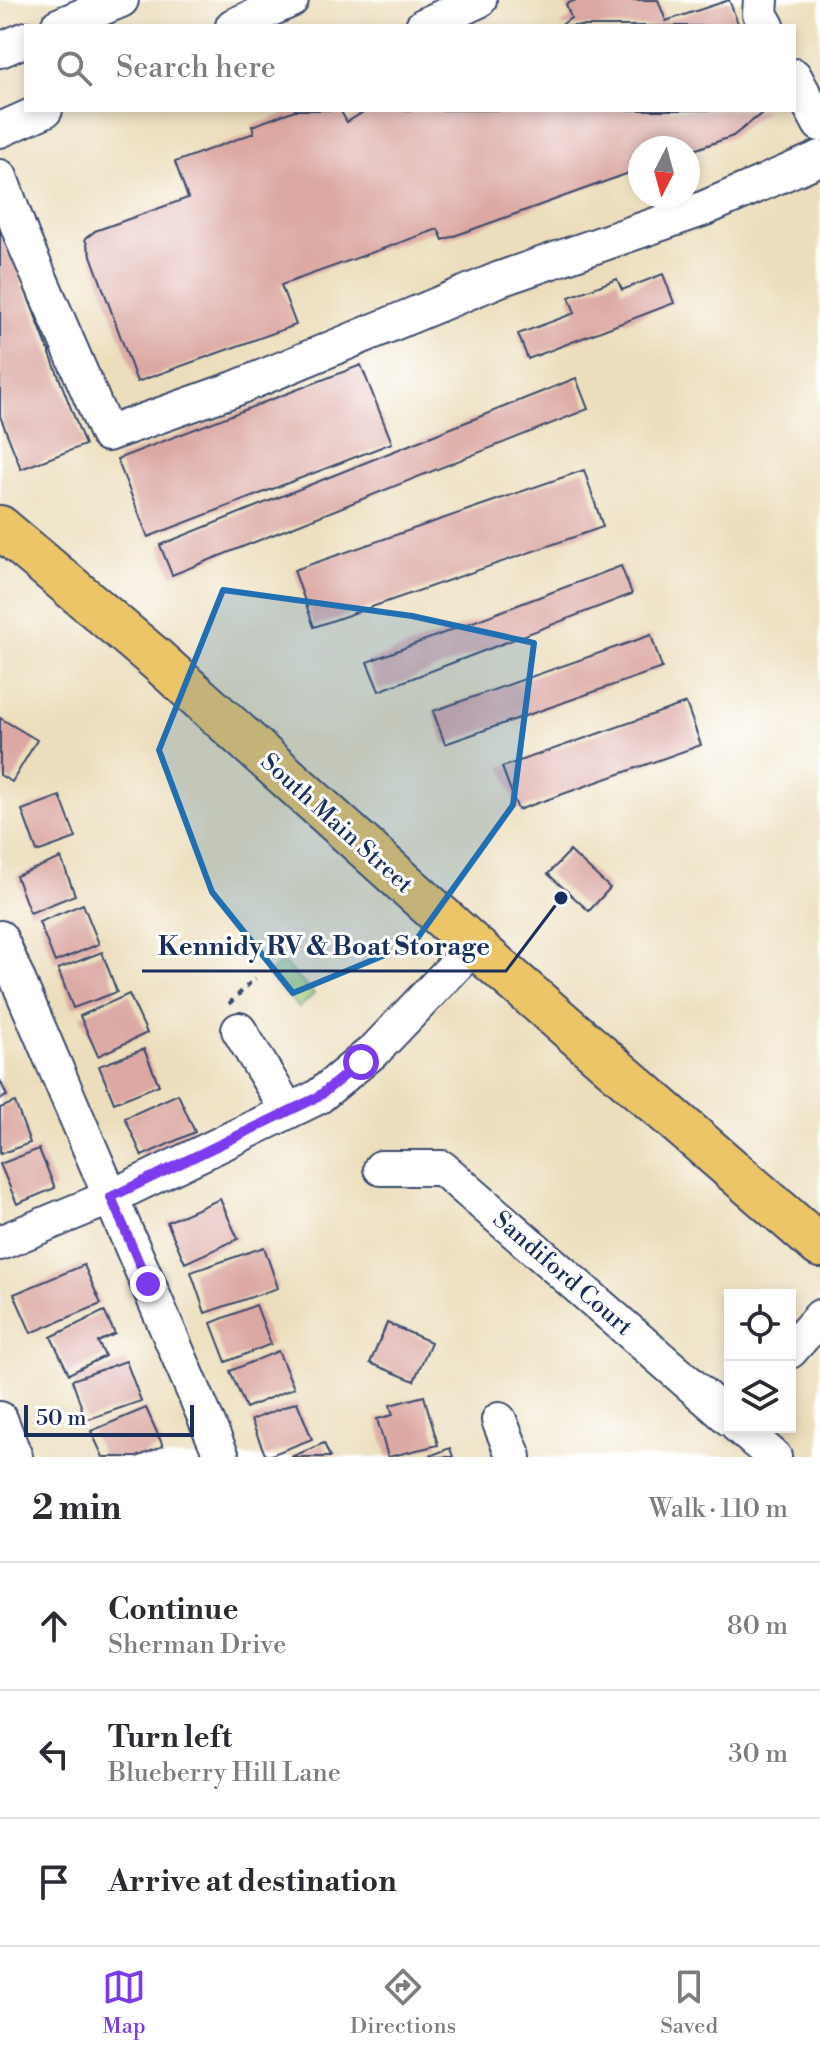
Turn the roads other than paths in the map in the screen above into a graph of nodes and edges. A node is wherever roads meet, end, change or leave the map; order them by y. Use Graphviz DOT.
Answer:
graph roads {
  1 [pos="121,0"];
  2 [pos="225,0"];
  3 [pos="291,0"];
  4 [pos="479,0"];
  5 [pos="761,0"];
  6 [pos="63,24"];
  7 [pos="233,24"];
  8 [pos="238,24"];
  9 [pos="427,24"];
  10 [pos="766,24"];
  11 [pos="24,40"];
  12 [pos="0,50"];
  13 [pos="796,80"];
  14 [pos="40,112"];
  15 [pos="820,124"];
  16 [pos="0,130"];
  17 [pos="820,158"];
  18 [pos="0,177"];
  19 [pos="0,527"];
  20 [pos="0,938"];
  21 [pos="474,946"];
  22 [pos="239,1030"];
  23 [pos="288,1111"];
  24 [pos="381,1168"];
  25 [pos="111,1197"];
  26 [pos="0,1243"];
  27 [pos="820,1246"];
  28 [pos="820,1317"];
  29 [pos="796,1344"];
  30 [pos="724,1414"];
  31 [pos="0,1419"];
  32 [pos="499,1420"];
  33 [pos="746,1433"];
  34 [pos="15,1457"];
  35 [pos="222,1457"];
  36 [pos="514,1457"];
  37 [pos="774,1457"];
  1 -- 6 [label="street"];
  2 -- 7 [label="street"];
  3 -- 8 [label="street"];
  4 -- 9 [label="street"];
  5 -- 10 [label="street"];
  11 -- 12 [label="street"];
  13 -- 15 [label="street"];
  14 -- 16 [label="street"];
  17 -- 18 [label="street"];
  19 -- 21 [label="main road, South Main Street"];
  20 -- 25 [label="street"];
  21 -- 23 [label="street"];
  21 -- 27 [label="main road, South Main Street"];
  22 -- 23 [label="street"];
  23 -- 25 [label="street"];
  24 -- 30 [label="street, Sandiford Court"];
  25 -- 26 [label="street"];
  25 -- 35 [label="street"];
  28 -- 29 [label="street"];
  31 -- 34 [label="street"];
  32 -- 36 [label="street"];
  33 -- 37 [label="street"];
}
